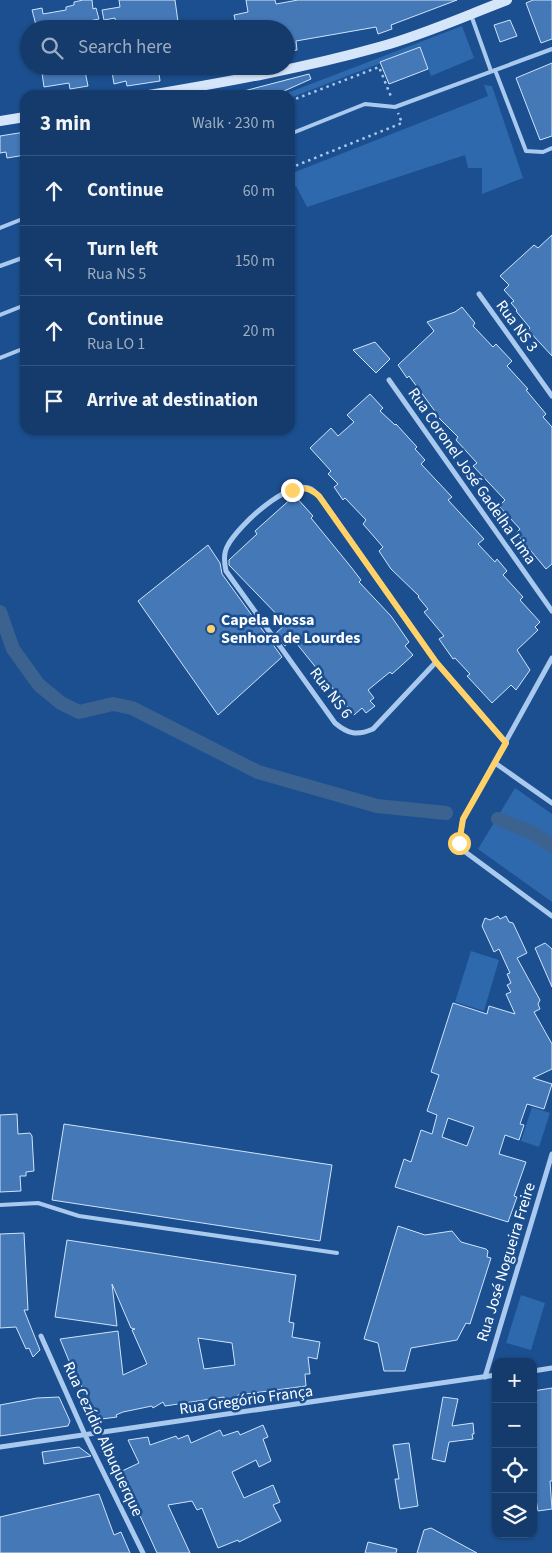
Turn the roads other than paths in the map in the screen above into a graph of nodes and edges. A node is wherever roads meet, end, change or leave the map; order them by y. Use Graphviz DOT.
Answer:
graph roads {
  1 [pos="507,0"];
  2 [pos="471,14"];
  3 [pos="552,49"];
  4 [pos="295,67"];
  5 [pos="493,71"];
  6 [pos="253,75"];
  7 [pos="175,90"];
  8 [pos="20,118"];
  9 [pos="0,121"];
  10 [pos="295,132"];
  11 [pos="552,148"];
  12 [pos="20,220"];
  13 [pos="0,228"];
  14 [pos="20,259"];
  15 [pos="0,266"];
  16 [pos="478,294"];
  17 [pos="20,307"];
  18 [pos="0,315"];
  19 [pos="20,350"];
  20 [pos="0,358"];
  21 [pos="389,380"];
  22 [pos="552,396"];
  23 [pos="552,611"];
  24 [pos="552,658"];
  25 [pos="436,662"];
  26 [pos="506,743"];
  27 [pos="495,763"];
  28 [pos="552,803"];
  29 [pos="552,916"];
  30 [pos="552,1154"];
  31 [pos="0,1205"];
  32 [pos="337,1253"];
  33 [pos="41,1336"];
  34 [pos="552,1368"];
  35 [pos="537,1370"];
  36 [pos="492,1376"];
  37 [pos="485,1377"];
  38 [pos="84,1435"];
  39 [pos="0,1447"];
  40 [pos="143,1553"];
  1 -- 2 [label="street"];
  2 -- 4 [label="street"];
  2 -- 5 [label="lane"];
  3 -- 5 [label="lane"];
  5 -- 10 [label="lane"];
  5 -- 11 [label="lane"];
  6 -- 7 [label="street"];
  8 -- 9 [label="street"];
  12 -- 13 [label="lane"];
  14 -- 15 [label="lane"];
  16 -- 22 [label="street, Rua NS 3"];
  17 -- 18 [label="lane"];
  19 -- 20 [label="lane"];
  21 -- 23 [label="street, Rua Coronel José Gadelha Lima"];
  24 -- 26 [label="street"];
  25 -- 25 [label="street, Rua NS 6"];
  25 -- 26 [label="street"];
  26 -- 27 [label="street"];
  27 -- 28 [label="street"];
  27 -- 29 [label="street"];
  30 -- 37 [label="street, Rua José Nogueira Freire"];
  31 -- 32 [label="lane"];
  33 -- 38 [label="street, Rua Cezídio Albuquerque"];
  34 -- 35 [label="street"];
  36 -- 37 [label="street, Rua Gregório França"];
  37 -- 38 [label="street, Rua Gregório França"];
  38 -- 39 [label="street, Rua Gregório França"];
  38 -- 40 [label="street, Rua Cezídio Albuquerque"];
}
